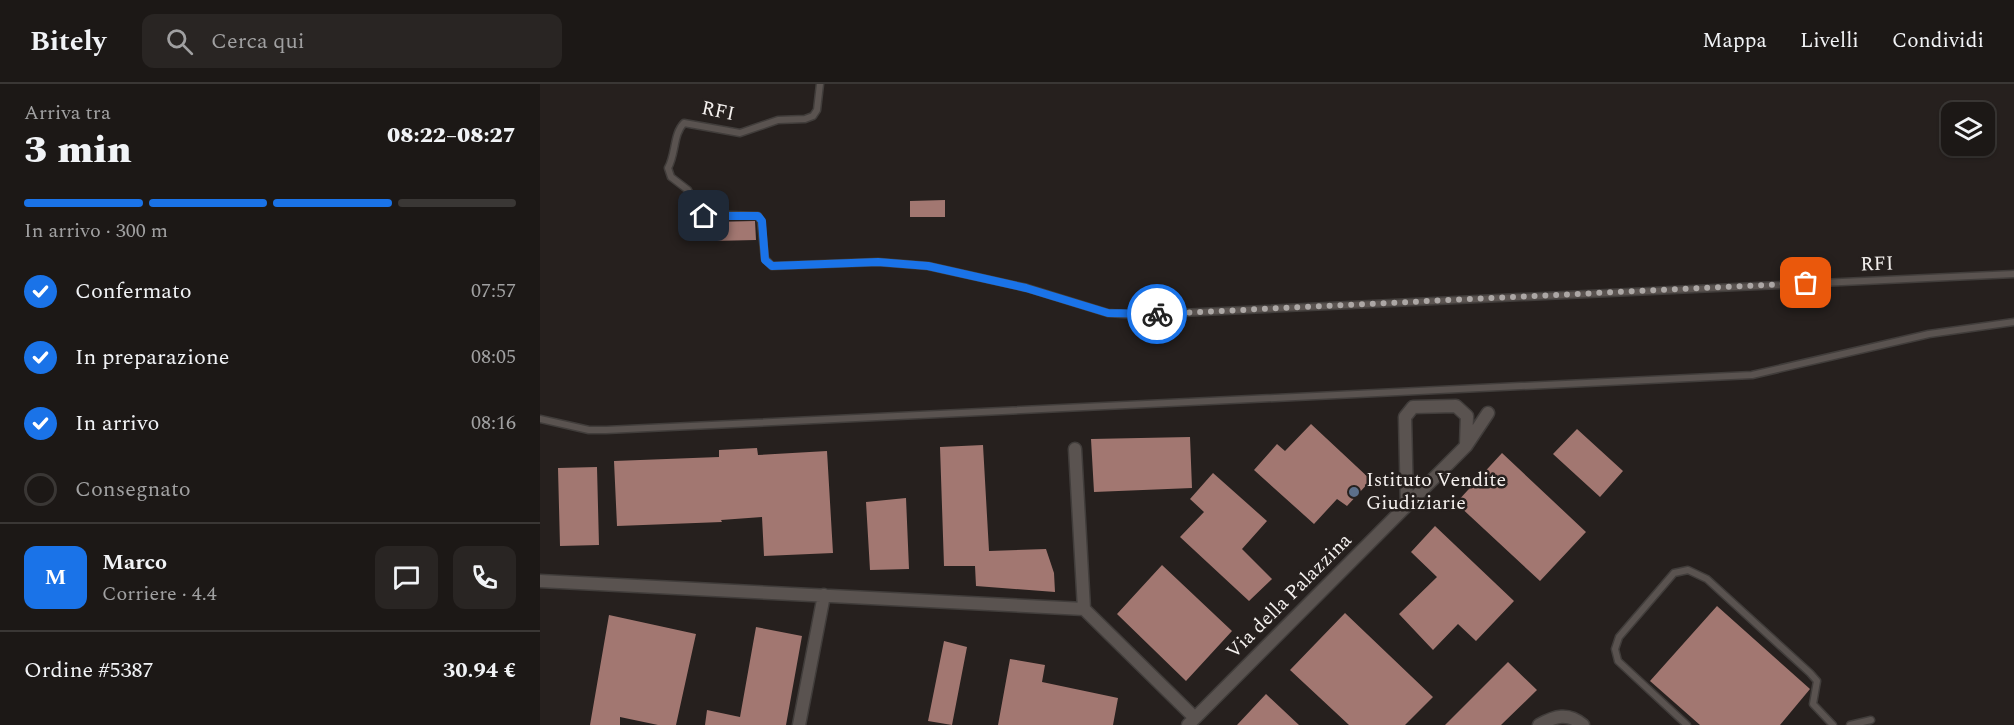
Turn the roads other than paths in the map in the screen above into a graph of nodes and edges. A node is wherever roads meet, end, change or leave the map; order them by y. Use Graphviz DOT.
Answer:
graph roads {
  1 [pos="820,84"];
  2 [pos="2014,274"];
  3 [pos="2014,322"];
  4 [pos="1488,413"];
  5 [pos="540,419"];
  6 [pos="1466,446"];
  7 [pos="1075,450"];
  8 [pos="1407,505"];
  9 [pos="540,580"];
  10 [pos="824,595"];
  11 [pos="1084,609"];
  12 [pos="1871,720"];
  13 [pos="1192,722"];
  14 [pos="799,725"];
  15 [pos="1539,725"];
  16 [pos="1583,725"];
  17 [pos="1687,725"];
  18 [pos="1833,725"];
  19 [pos="1850,725"];
  1 -- 2 [label="lane, RFI"];
  3 -- 5 [label="lane"];
  4 -- 6 [label="street, Via della Palazzina"];
  6 -- 8 [label="street, Via della Palazzina"];
  6 -- 8 [label="street"];
  7 -- 11 [label="street"];
  8 -- 13 [label="street, Via della Palazzina"];
  9 -- 10 [label="street"];
  10 -- 11 [label="street"];
  10 -- 14 [label="street"];
  11 -- 13 [label="street"];
  12 -- 19 [label="lane"];
  15 -- 16 [label="street"];
  17 -- 18 [label="lane"];
}
